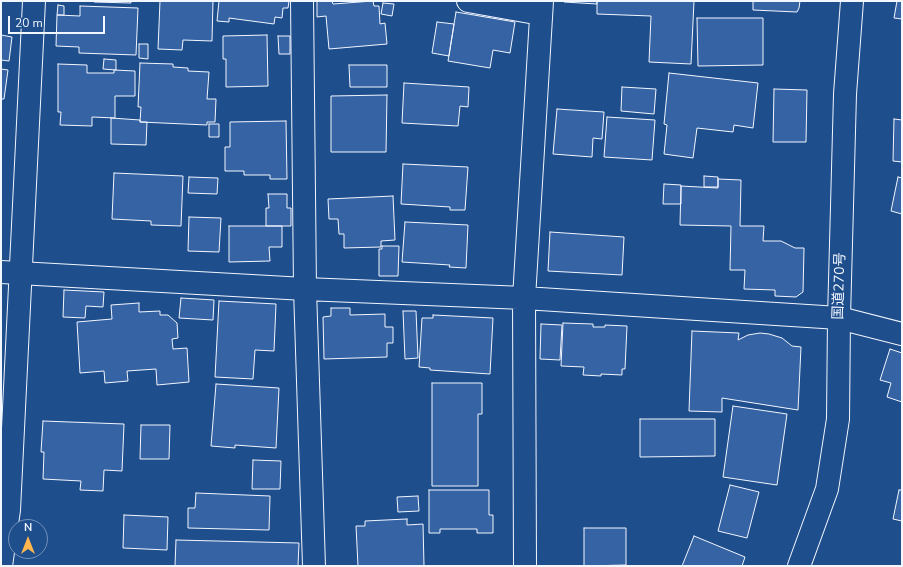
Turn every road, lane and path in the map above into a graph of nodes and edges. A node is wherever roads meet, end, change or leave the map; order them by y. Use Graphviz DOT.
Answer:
graph roads {
  1 [pos="34,1"];
  2 [pos="302,1"];
  3 [pos="468,1"];
  4 [pos="852,1"];
  5 [pos="542,8"];
  6 [pos="11,273"];
  7 [pos="304,289"];
  8 [pos="524,298"];
  9 [pos="839,318"];
  10 [pos="902,334"];
  11 [pos="1,566"];
  12 [pos="314,566"];
  13 [pos="524,566"];
  14 [pos="799,566"];
  1 -- 6 [label="main road"];
  2 -- 7 [label="main road"];
  3 -- 5 [label="main road"];
  4 -- 9 [label="main road, 国道270号"];
  5 -- 8 [label="main road"];
  6 -- 7 [label="main road"];
  6 -- 11 [label="main road"];
  7 -- 8 [label="main road"];
  7 -- 12 [label="main road"];
  8 -- 9 [label="main road"];
  8 -- 13 [label="main road"];
  9 -- 10 [label="main road"];
  9 -- 14 [label="main road, 国道270号"];
}
